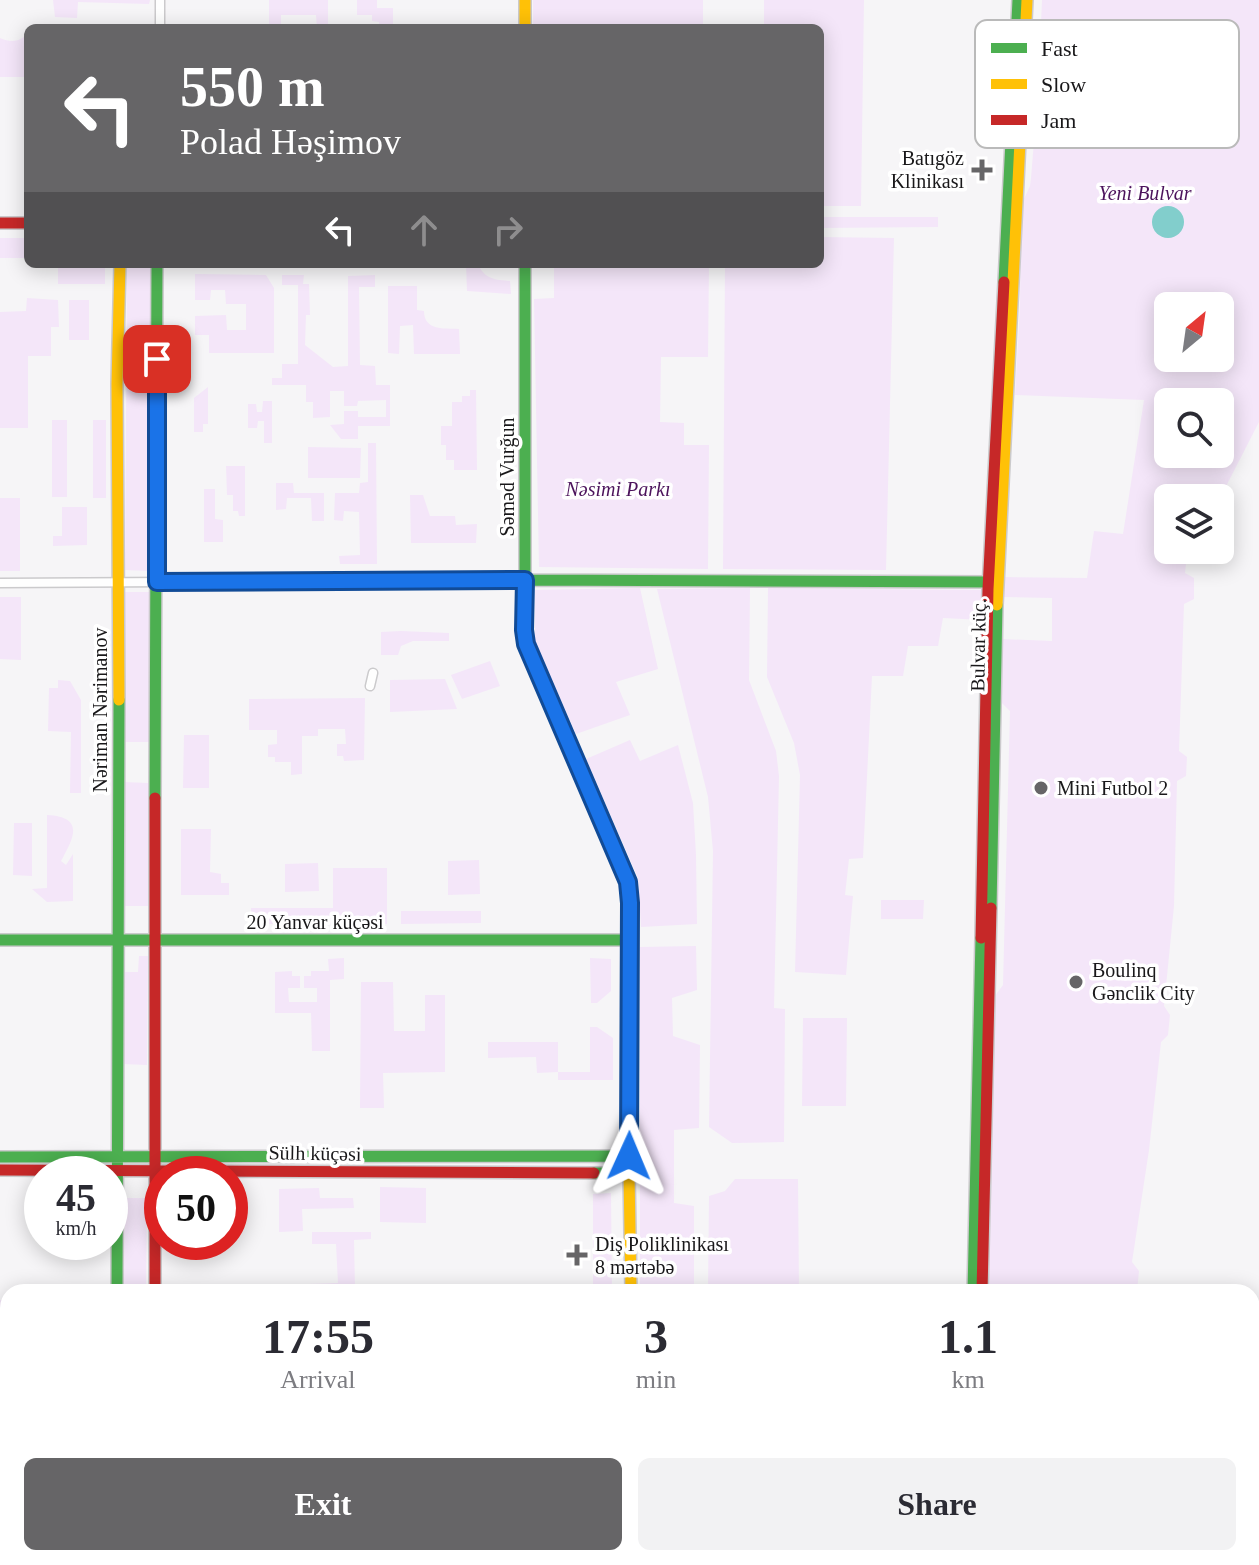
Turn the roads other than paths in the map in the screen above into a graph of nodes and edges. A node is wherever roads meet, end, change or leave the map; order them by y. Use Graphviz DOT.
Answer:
graph roads {
  1 [pos="160,0"];
  2 [pos="525,0"];
  3 [pos="1018,0"];
  4 [pos="1027,0"];
  5 [pos="1017,20"];
  6 [pos="1026,20"];
  7 [pos="160,24"];
  8 [pos="525,24"];
  9 [pos="1014,148"];
  10 [pos="1016,148"];
  11 [pos="1013,196"];
  12 [pos="0,223"];
  13 [pos="24,223"];
  14 [pos="120,268"];
  15 [pos="157,268"];
  16 [pos="525,268"];
  17 [pos="525,580"];
  18 [pos="119,582"];
  19 [pos="157,582"];
  20 [pos="993,582"];
  21 [pos="0,583"];
  22 [pos="373,673"];
  23 [pos="370,686"];
  24 [pos="986,925"];
  25 [pos="0,940"];
  26 [pos="117,940"];
  27 [pos="154,940"];
  28 [pos="630,940"];
  29 [pos="118,1156"];
  30 [pos="155,1156"];
  31 [pos="629,1156"];
  32 [pos="0,1157"];
  33 [pos="24,1157"];
  34 [pos="248,1157"];
  35 [pos="409,1157"];
  36 [pos="0,1170"];
  37 [pos="24,1170"];
  38 [pos="248,1170"];
  39 [pos="410,1172"];
  40 [pos="629,1173"];
  41 [pos="117,1260"];
  42 [pos="155,1260"];
  43 [pos="117,1284"];
  44 [pos="155,1284"];
  45 [pos="631,1284"];
  46 [pos="973,1284"];
  47 [pos="982,1284"];
  1 -- 7 [label="street"];
  2 -- 8 [label="main road"];
  3 -- 5 [label="main road, Bulvar küç."];
  4 -- 6 [label="main road, Bulvar küç."];
  9 -- 11 [label="main road, Bulvar küç."];
  10 -- 11 [label="main road, Bulvar küç."];
  11 -- 20 [label="main road, Bulvar küç."];
  12 -- 13 [label="main road"];
  14 -- 18 [label="main road, Nəriman Nərimanov"];
  15 -- 19 [label="main road"];
  16 -- 17 [label="main road, Səməd Vurğun"];
  17 -- 19 [label="street"];
  17 -- 20 [label="main road"];
  17 -- 28 [label="main road, Səməd Vurğun"];
  18 -- 19 [label="street"];
  18 -- 21 [label="street"];
  18 -- 26 [label="main road, Nəriman Nərimanov"];
  19 -- 27 [label="main road"];
  20 -- 24 [label="main road, Bulvar küç."];
  22 -- 23 [label="street"];
  24 -- 46 [label="main road, Bulvar küç."];
  24 -- 47 [label="main road, Bulvar küç."];
  25 -- 26 [label="main road, 20 Yanvar küçəsi"];
  26 -- 27 [label="main road, 20 Yanvar küçəsi"];
  26 -- 29 [label="main road, Nəriman Nərimanov"];
  27 -- 28 [label="main road, 20 Yanvar küçəsi"];
  27 -- 30 [label="main road"];
  28 -- 31 [label="main road, Səməd Vurğun"];
  31 -- 35 [label="main road, Sülh küçəsi"];
  31 -- 40 [label="main road, Səməd Vurğun"];
  32 -- 33 [label="main road, Sülh küçəsi"];
  34 -- 35 [label="main road, Sülh küçəsi"];
  35 -- 39 [label="main road"];
  36 -- 37 [label="main road, Sülh küçəsi"];
  38 -- 39 [label="main road, Sülh küçəsi"];
  39 -- 40 [label="main road, Sülh küçəsi"];
  40 -- 45 [label="main road, Səməd Vurğun"];
  41 -- 43 [label="main road"];
  42 -- 44 [label="main road"];
}
